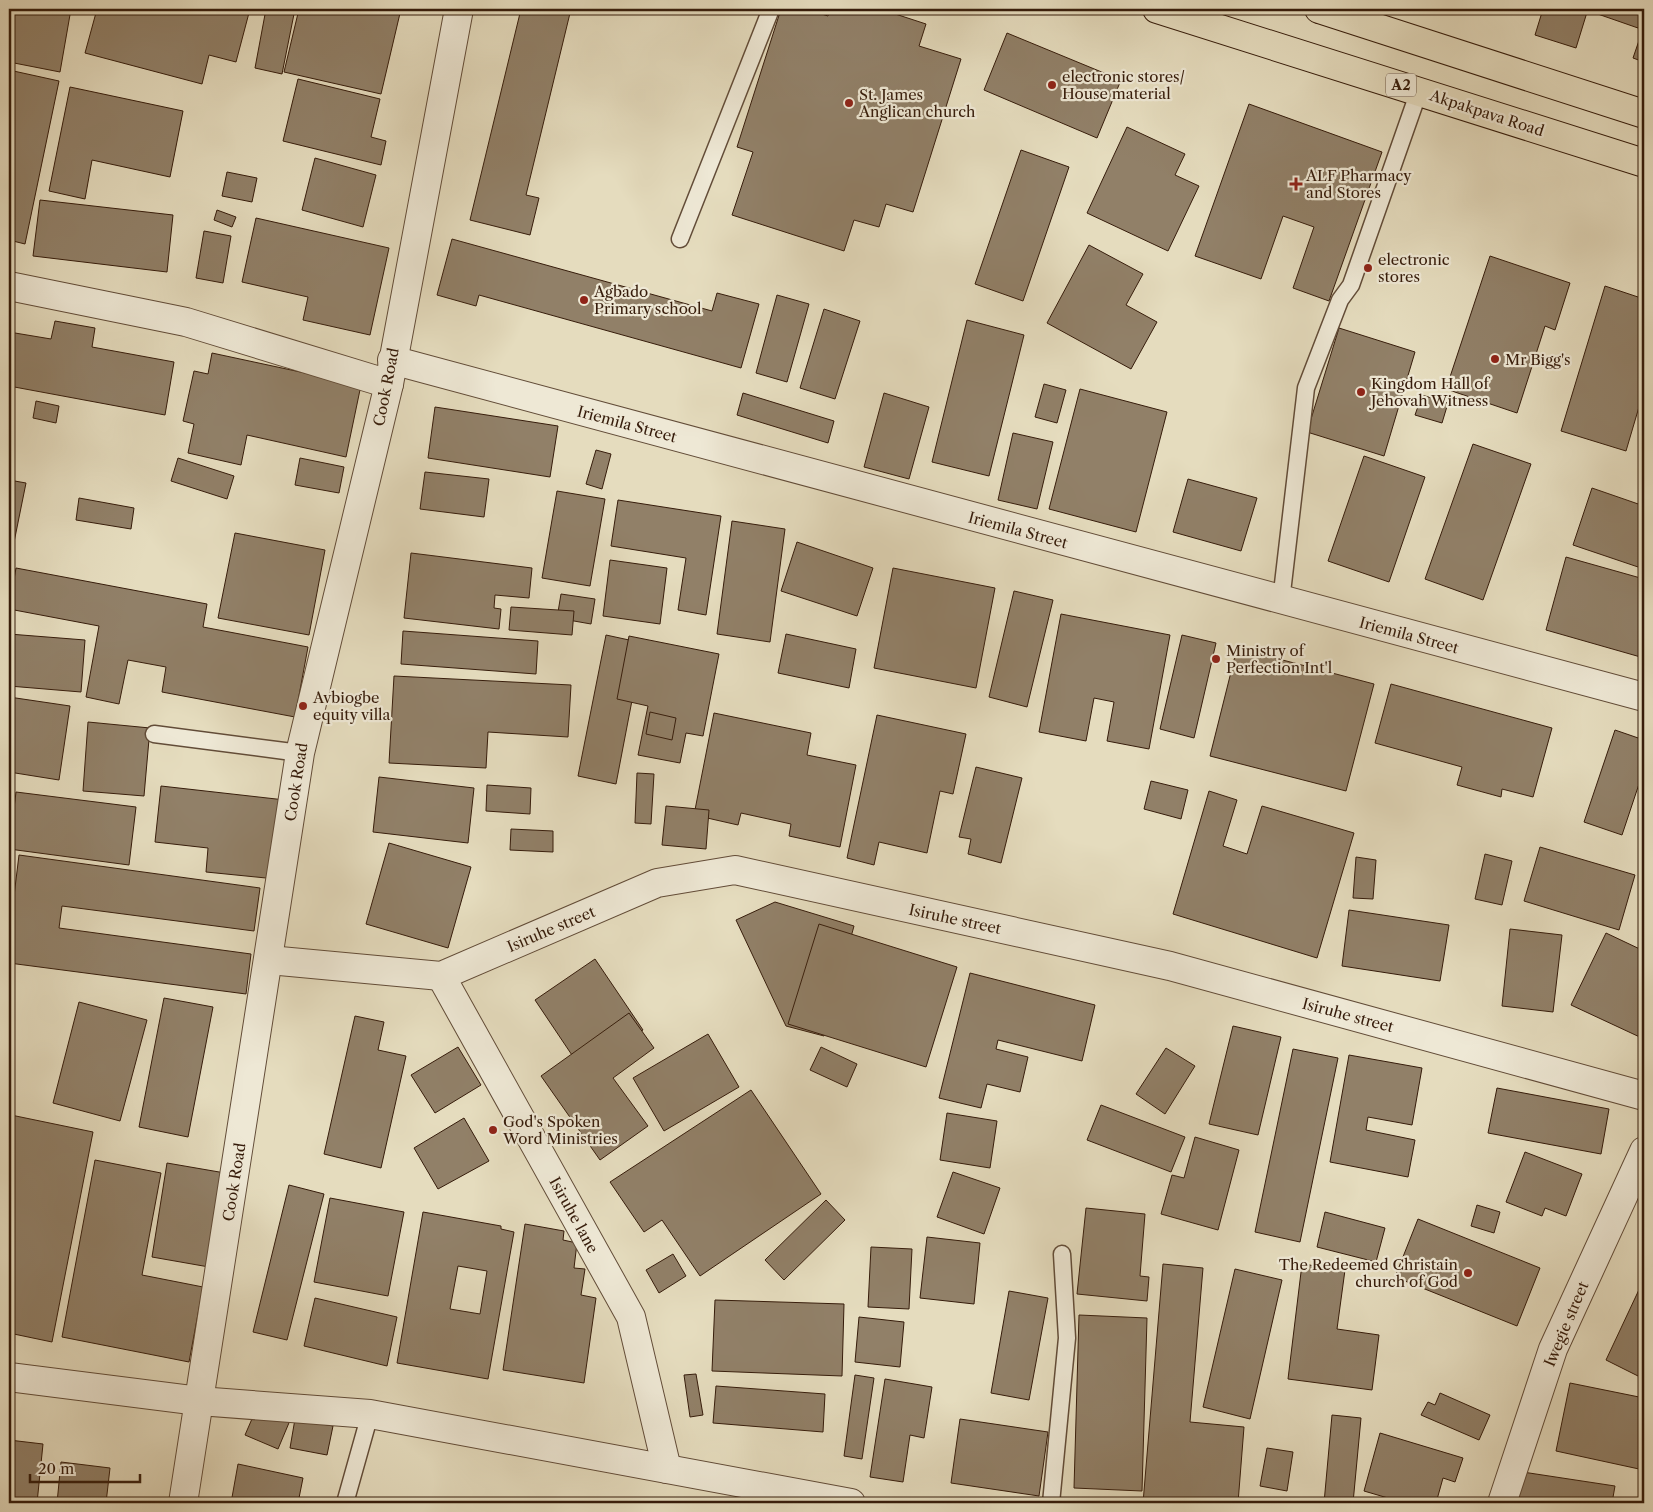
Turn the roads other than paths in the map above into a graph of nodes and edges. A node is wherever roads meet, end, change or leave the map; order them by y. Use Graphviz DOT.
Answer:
graph roads {
  1 [pos="459,9"];
  2 [pos="771,9"];
  3 [pos="1157,9"];
  4 [pos="1318,9"];
  5 [pos="1419,91"];
  6 [pos="1644,114"];
  7 [pos="1644,163"];
  8 [pos="680,239"];
  9 [pos="9,286"];
  10 [pos="390,372"];
  11 [pos="1281,601"];
  12 [pos="1644,698"];
  13 [pos="154,734"];
  14 [pos="300,753"];
  15 [pos="269,960"];
  16 [pos="441,976"];
  17 [pos="1644,1096"];
  18 [pos="1644,1151"];
  19 [pos="1062,1254"];
  20 [pos="9,1377"];
  21 [pos="198,1400"];
  22 [pos="370,1414"];
  23 [pos="667,1470"];
  24 [pos="183,1503"];
  25 [pos="345,1503"];
  26 [pos="851,1503"];
  27 [pos="1051,1503"];
  28 [pos="1502,1503"];
  1 -- 10 [label="street, Cook Road"];
  2 -- 8 [label="lane"];
  3 -- 5 [label="highway, Akpakpava Road / A2"];
  4 -- 6 [label="highway"];
  5 -- 7 [label="highway, Akpakpava Road / A2"];
  5 -- 11 [label="lane"];
  9 -- 10 [label="street, Iriemila Street"];
  10 -- 11 [label="street, Iriemila Street"];
  10 -- 14 [label="street, Cook Road"];
  11 -- 12 [label="street, Iriemila Street"];
  13 -- 14 [label="lane"];
  14 -- 15 [label="street, Cook Road"];
  15 -- 16 [label="street, Isiruhe street"];
  15 -- 21 [label="street, Cook Road"];
  16 -- 17 [label="street, Isiruhe street"];
  16 -- 23 [label="street, Isiruhe lane"];
  18 -- 28 [label="street, Iwegie street"];
  19 -- 27 [label="lane"];
  20 -- 21 [label="street"];
  21 -- 22 [label="street"];
  21 -- 24 [label="street, Cook Road"];
  22 -- 23 [label="street"];
  22 -- 25 [label="lane"];
  23 -- 26 [label="street"];
}
